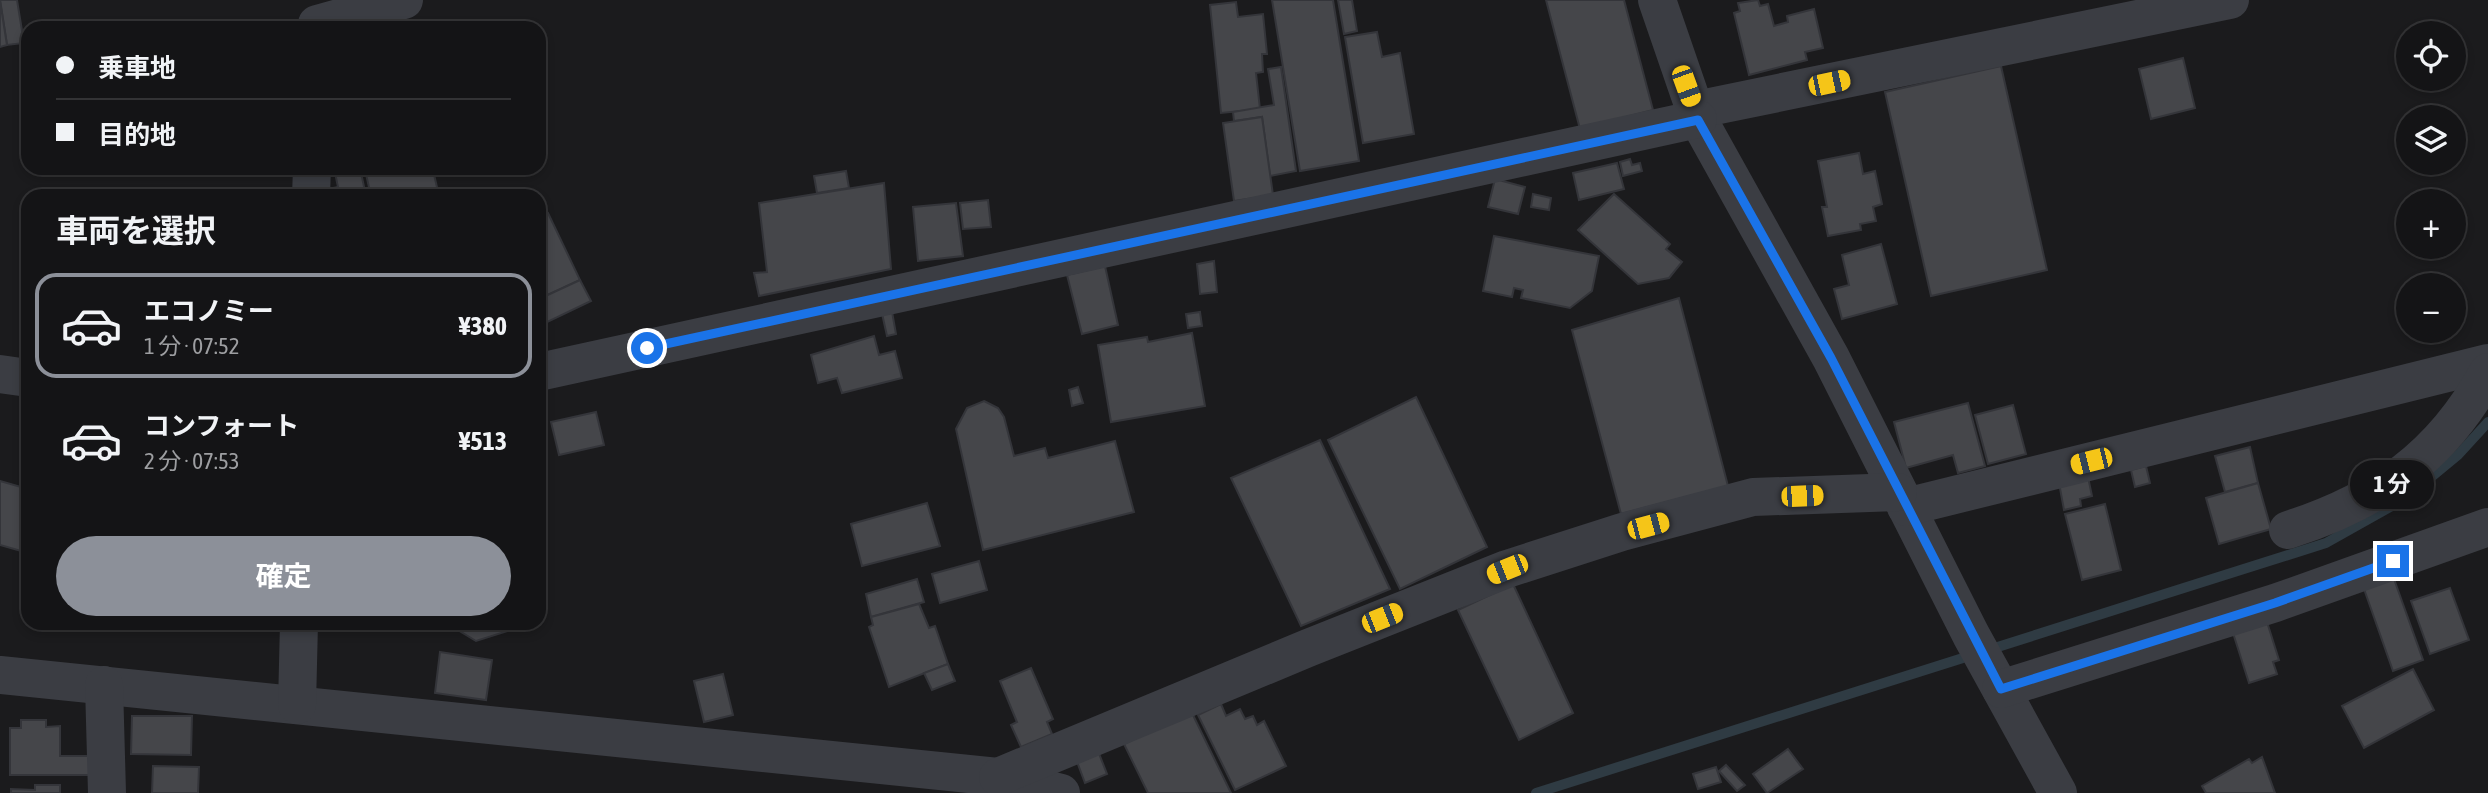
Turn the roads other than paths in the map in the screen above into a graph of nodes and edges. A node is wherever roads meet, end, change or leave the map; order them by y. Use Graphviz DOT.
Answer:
graph roads {
  1 [pos="404,0"];
  2 [pos="1657,0"];
  3 [pos="2230,0"];
  4 [pos="317,17"];
  5 [pos="1697,115"];
  6 [pos="2488,363"];
  7 [pos="546,370"];
  8 [pos="2488,372"];
  9 [pos="0,374"];
  10 [pos="21,377"];
  11 [pos="1902,500"];
  12 [pos="2488,527"];
  13 [pos="2288,530"];
  14 [pos="299,630"];
  15 [pos="0,676"];
  16 [pos="1997,682"];
  17 [pos="104,685"];
  18 [pos="297,705"];
  19 [pos="998,778"];
  20 [pos="107,793"];
  21 [pos="1061,793"];
  22 [pos="2058,793"];
  1 -- 4 [label="street"];
  2 -- 5 [label="street"];
  3 -- 5 [label="street"];
  5 -- 7 [label="street"];
  5 -- 11 [label="street"];
  6 -- 11 [label="street"];
  8 -- 13 [label="street"];
  9 -- 10 [label="street"];
  11 -- 16 [label="street"];
  11 -- 19 [label="street"];
  12 -- 16 [label="street"];
  14 -- 18 [label="street"];
  15 -- 17 [label="street"];
  16 -- 22 [label="street"];
  17 -- 18 [label="street"];
  17 -- 20 [label="street"];
  18 -- 19 [label="street"];
  19 -- 21 [label="street"];
}
